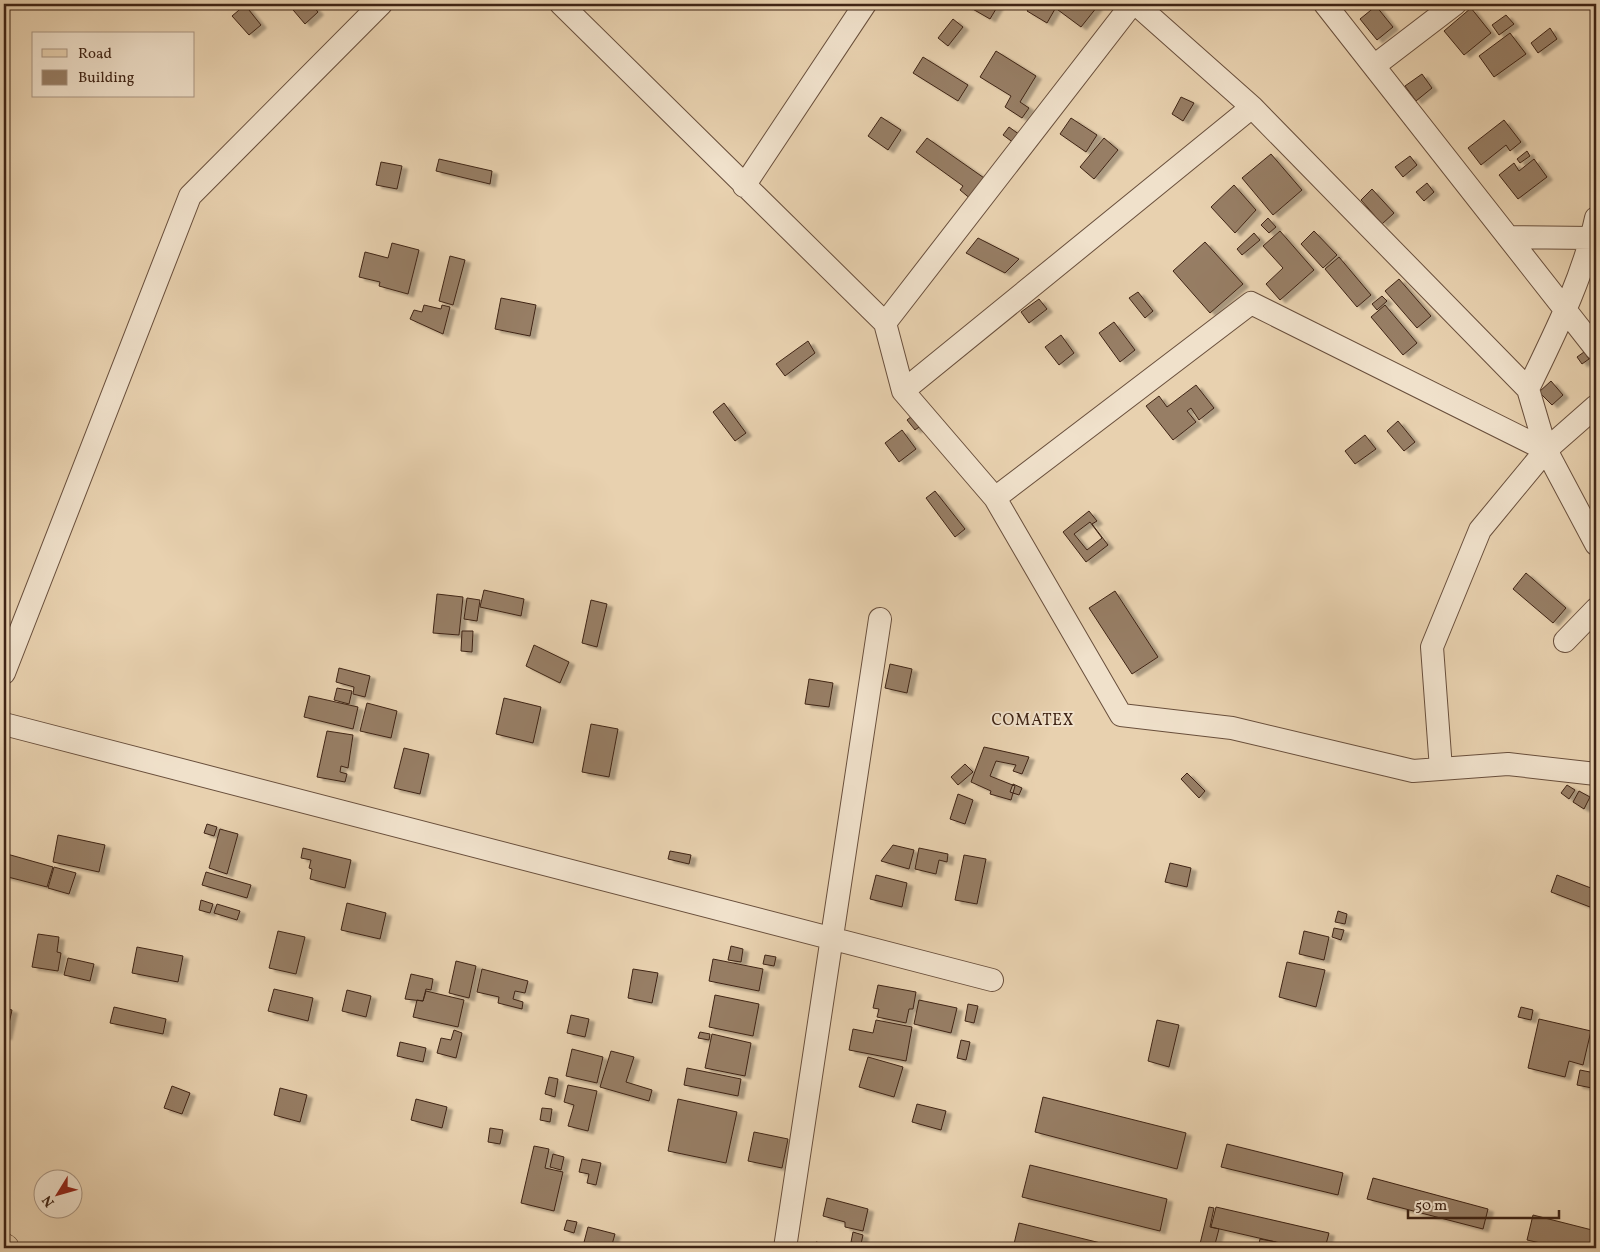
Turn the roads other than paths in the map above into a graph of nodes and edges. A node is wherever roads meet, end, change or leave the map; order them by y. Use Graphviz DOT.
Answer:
graph roads {
  1 [pos="381,4"];
  2 [pos="561,4"];
  3 [pos="865,4"];
  4 [pos="1132,4"];
  5 [pos="1136,4"];
  6 [pos="1325,4"];
  7 [pos="1455,4"];
  8 [pos="1374,66"];
  9 [pos="1252,107"];
  10 [pos="744,186"];
  11 [pos="1595,233"];
  12 [pos="1508,237"];
  13 [pos="1566,310"];
  14 [pos="885,323"];
  15 [pos="1596,349"];
  16 [pos="1528,389"];
  17 [pos="903,392"];
  18 [pos="1596,406"];
  19 [pos="1546,450"];
  20 [pos="996,498"];
  21 [pos="1596,544"];
  22 [pos="1596,609"];
  23 [pos="880,619"];
  24 [pos="1566,641"];
  25 [pos="4,674"];
  26 [pos="4,724"];
  27 [pos="1441,769"];
  28 [pos="1596,774"];
  29 [pos="832,938"];
  30 [pos="992,980"];
  31 [pos="785,1248"];
  1 -- 25 [label="street"];
  2 -- 10 [label="street"];
  3 -- 10 [label="street"];
  4 -- 14 [label="street"];
  5 -- 9 [label="street"];
  6 -- 8 [label="street"];
  7 -- 8 [label="street"];
  8 -- 12 [label="street"];
  9 -- 16 [label="street"];
  9 -- 17 [label="street"];
  10 -- 14 [label="street"];
  11 -- 12 [label="street"];
  11 -- 13 [label="street"];
  12 -- 13 [label="street"];
  13 -- 15 [label="street"];
  13 -- 16 [label="street"];
  14 -- 17 [label="street"];
  16 -- 19 [label="street"];
  17 -- 20 [label="street"];
  18 -- 19 [label="street"];
  19 -- 20 [label="street"];
  19 -- 21 [label="street"];
  19 -- 27 [label="street"];
  20 -- 27 [label="street"];
  22 -- 24 [label="street"];
  23 -- 29 [label="street"];
  26 -- 29 [label="street"];
  27 -- 28 [label="street"];
  29 -- 30 [label="street"];
  29 -- 31 [label="street"];
}
